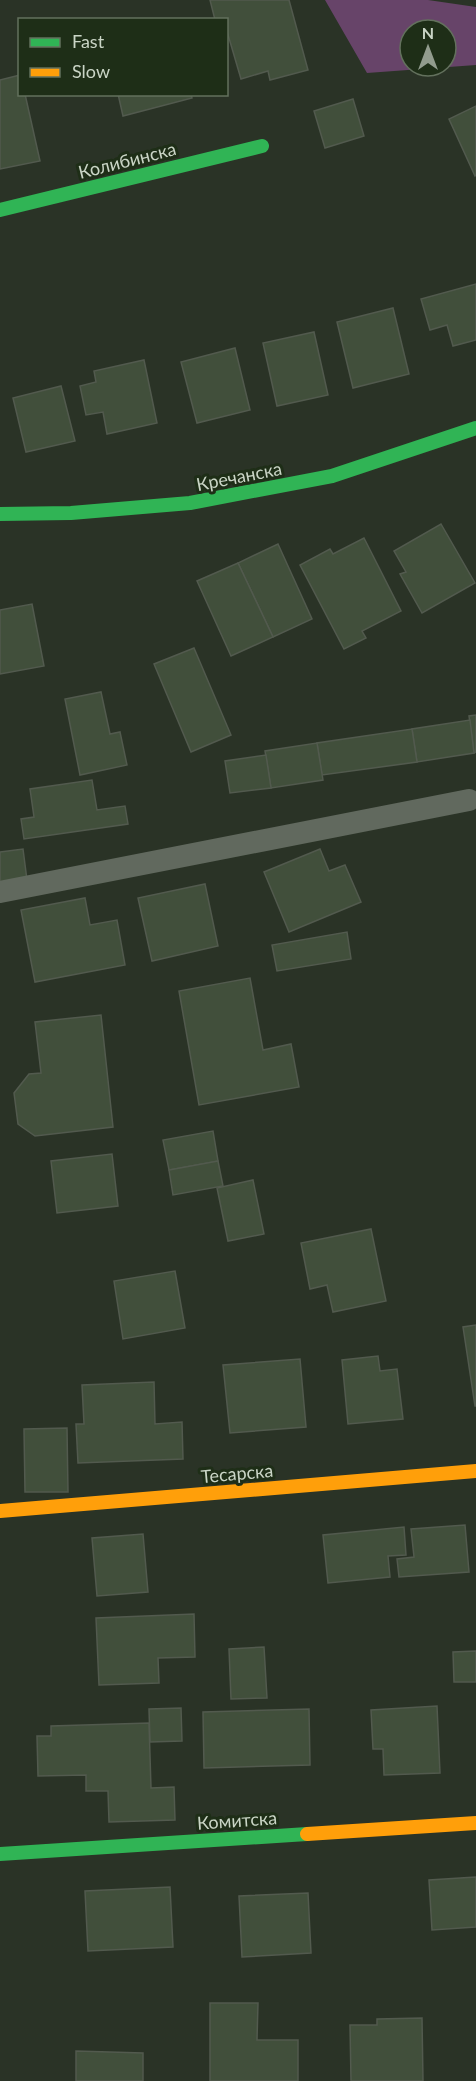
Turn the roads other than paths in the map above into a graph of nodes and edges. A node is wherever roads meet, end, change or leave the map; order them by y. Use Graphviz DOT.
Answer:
graph roads {
  1 [pos="262,146"];
  2 [pos="0,210"];
  3 [pos="476,428"];
  4 [pos="0,514"];
  5 [pos="469,800"];
  6 [pos="0,892"];
  7 [pos="476,1471"];
  8 [pos="0,1511"];
  9 [pos="476,1823"];
  10 [pos="0,1854"];
  1 -- 2 [label="street, Колибинска"];
  3 -- 4 [label="street, Кречанска"];
  5 -- 6 [label="lane"];
  7 -- 8 [label="street, Тесарска"];
  9 -- 10 [label="street, Комитска"];
}
